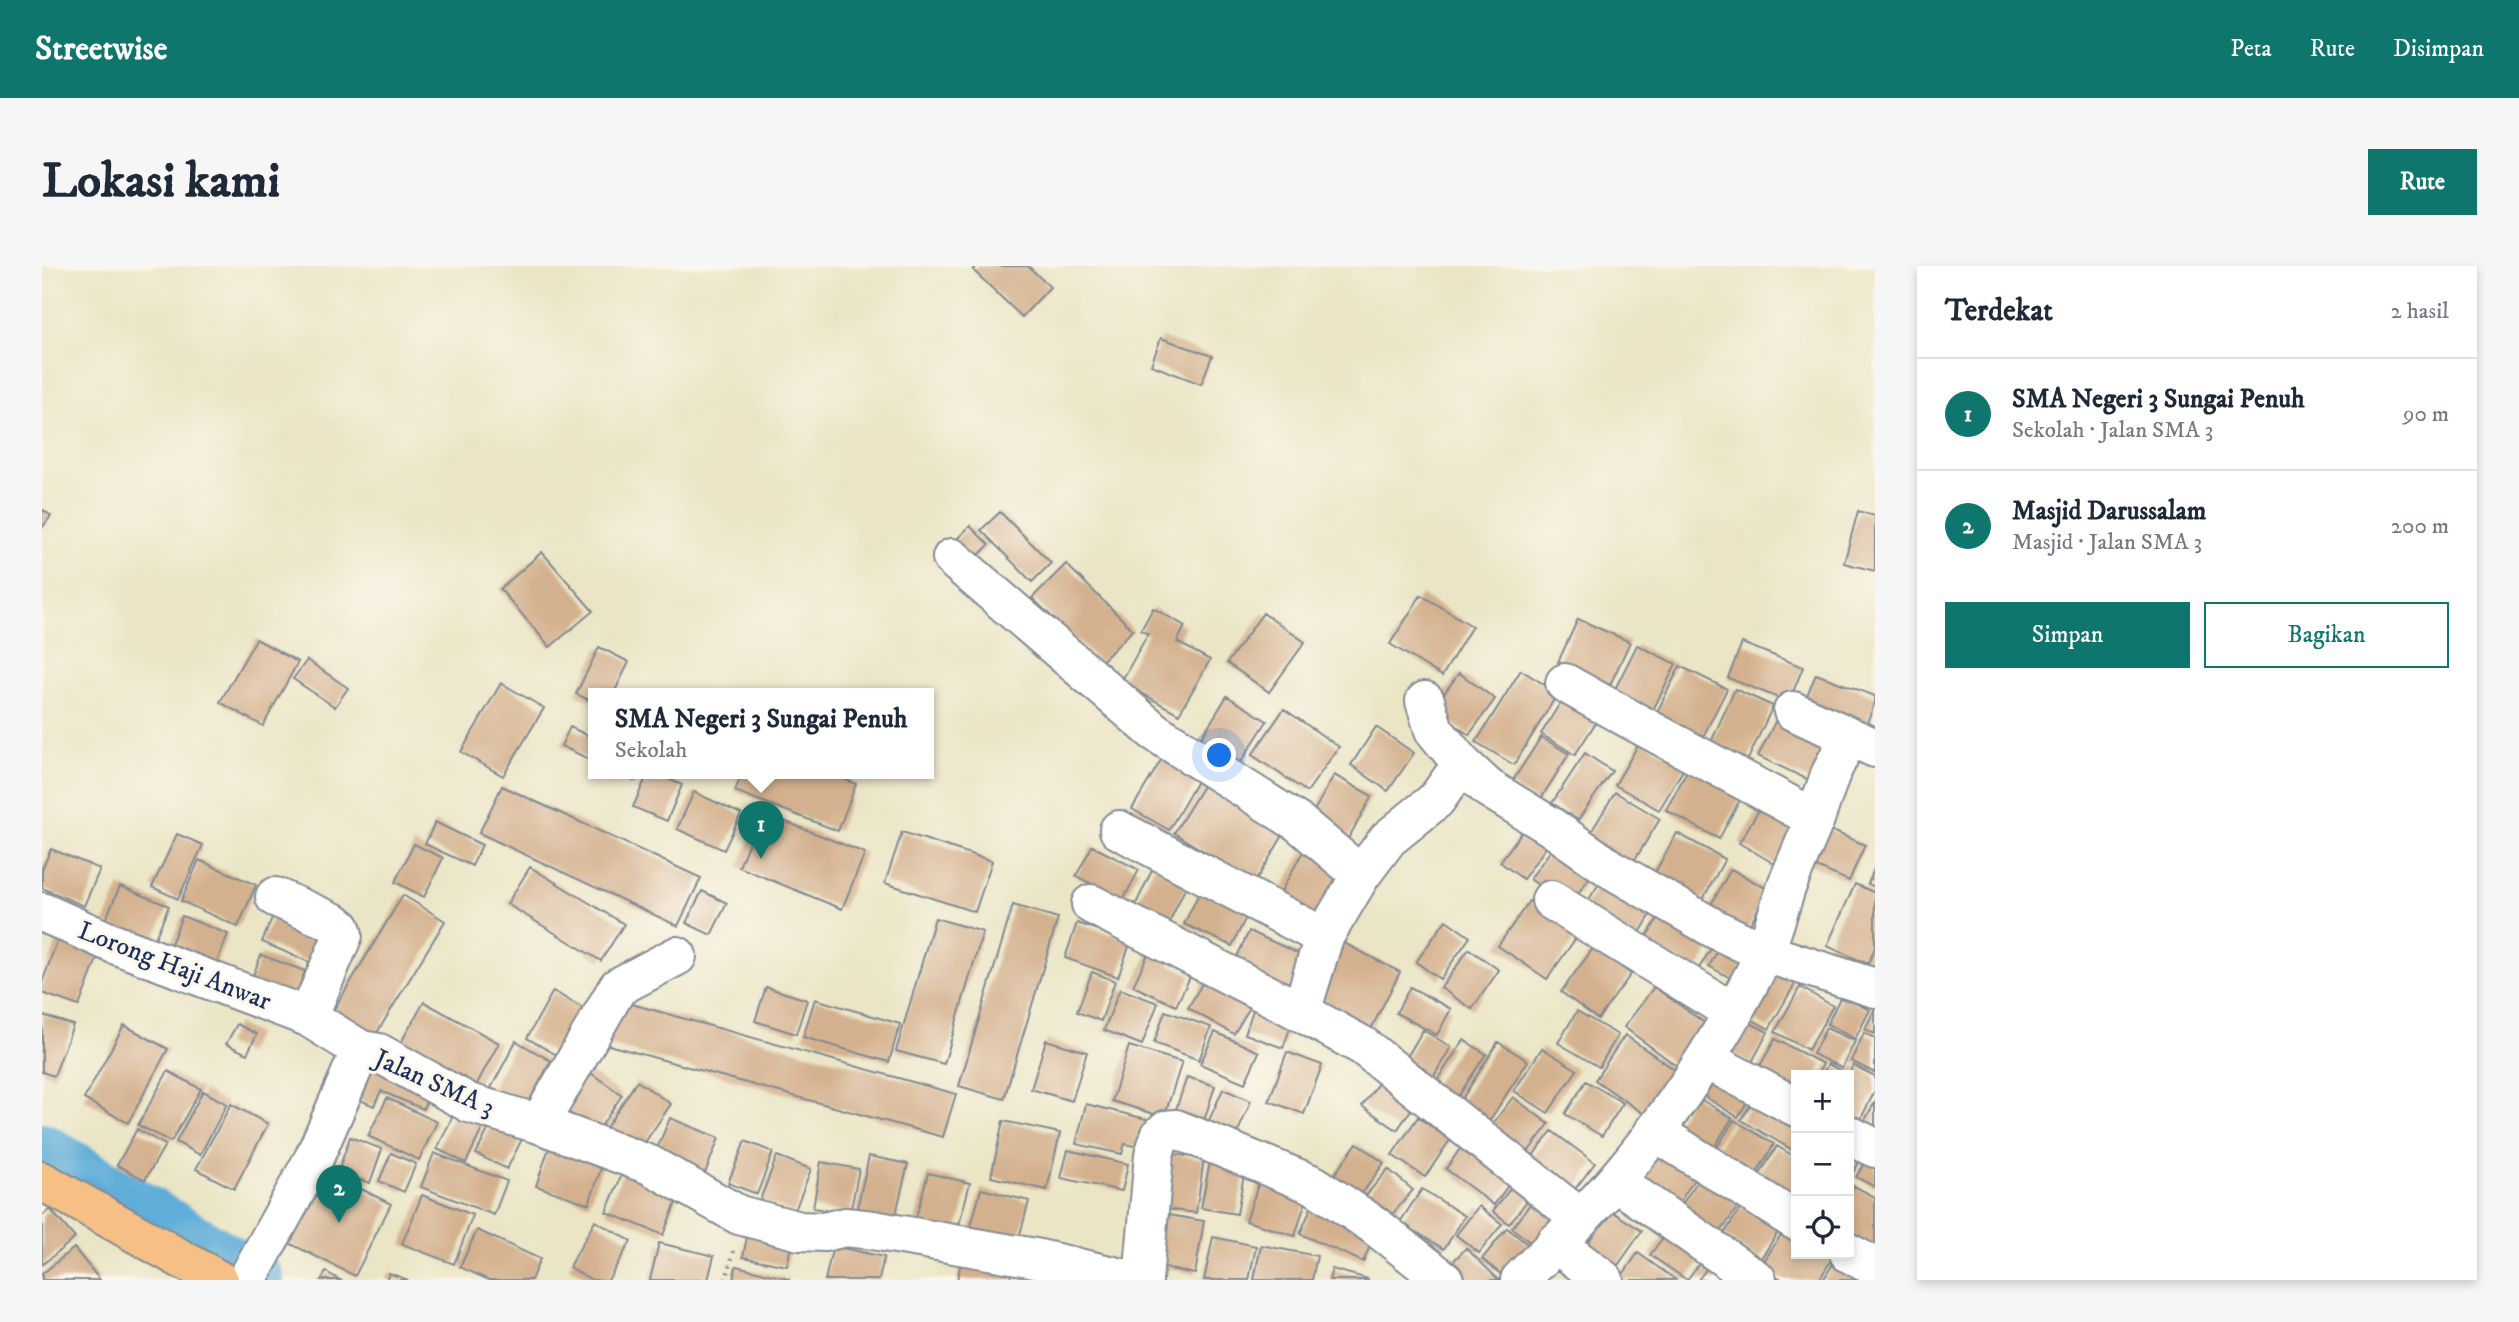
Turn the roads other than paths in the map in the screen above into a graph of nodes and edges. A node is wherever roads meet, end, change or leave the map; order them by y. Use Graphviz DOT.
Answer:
graph roads {
  1 [pos="952,558"];
  2 [pos="1565,683"];
  3 [pos="1425,702"];
  4 [pos="1793,711"];
  5 [pos="1862,742"];
  6 [pos="1462,764"];
  7 [pos="1815,818"];
  8 [pos="1119,830"];
  9 [pos="1360,874"];
  10 [pos="275,897"];
  11 [pos="1552,900"];
  12 [pos="1091,904"];
  13 [pos="42,912"];
  14 [pos="1324,937"];
  15 [pos="1765,953"];
  16 [pos="677,956"];
  17 [pos="1875,988"];
  18 [pos="1301,1012"];
  19 [pos="1734,1013"];
  20 [pos="308,1017"];
  21 [pos="361,1051"];
  22 [pos="1705,1059"];
  23 [pos="1791,1104"];
  24 [pos="539,1124"];
  25 [pos="1654,1131"];
  26 [pos="1854,1138"];
  27 [pos="1875,1148"];
  28 [pos="42,1181"];
  29 [pos="1615,1181"];
  30 [pos="1791,1218"];
  31 [pos="1567,1230"];
  32 [pos="1854,1256"];
  33 [pos="1875,1267"];
  34 [pos="253,1270"];
  35 [pos="219,1280"];
  36 [pos="1131,1280"];
  37 [pos="1143,1280"];
  38 [pos="1444,1280"];
  39 [pos="1520,1280"];
  40 [pos="1604,1280"];
  41 [pos="1757,1280"];
  1 -- 9 [label="street"];
  2 -- 7 [label="street"];
  3 -- 6 [label="street"];
  4 -- 5 [label="street"];
  5 -- 7 [label="street"];
  6 -- 9 [label="street"];
  6 -- 15 [label="street"];
  7 -- 15 [label="street"];
  8 -- 14 [label="street"];
  9 -- 14 [label="street"];
  10 -- 20 [label="street"];
  11 -- 19 [label="street"];
  12 -- 18 [label="street"];
  13 -- 20 [label="street, Lorong Haji Anwar"];
  14 -- 18 [label="street"];
  15 -- 17 [label="street"];
  15 -- 19 [label="street"];
  16 -- 24 [label="street"];
  18 -- 31 [label="street"];
  19 -- 22 [label="street"];
  20 -- 21 [label="street, Lorong Haji Anwar"];
  21 -- 24 [label="street, Jalan SMA 3"];
  21 -- 34 [label="street, Jalan SMA 3"];
  22 -- 23 [label="street"];
  22 -- 25 [label="street"];
  24 -- 36 [label="street, Jalan SMA 3"];
  25 -- 29 [label="street"];
  25 -- 30 [label="street"];
  26 -- 27 [label="street"];
  28 -- 35 [label="main road"];
  29 -- 31 [label="street"];
  29 -- 41 [label="street"];
  31 -- 39 [label="street"];
  31 -- 40 [label="street"];
  32 -- 33 [label="street"];
  37 -- 38 [label="street"];
}
